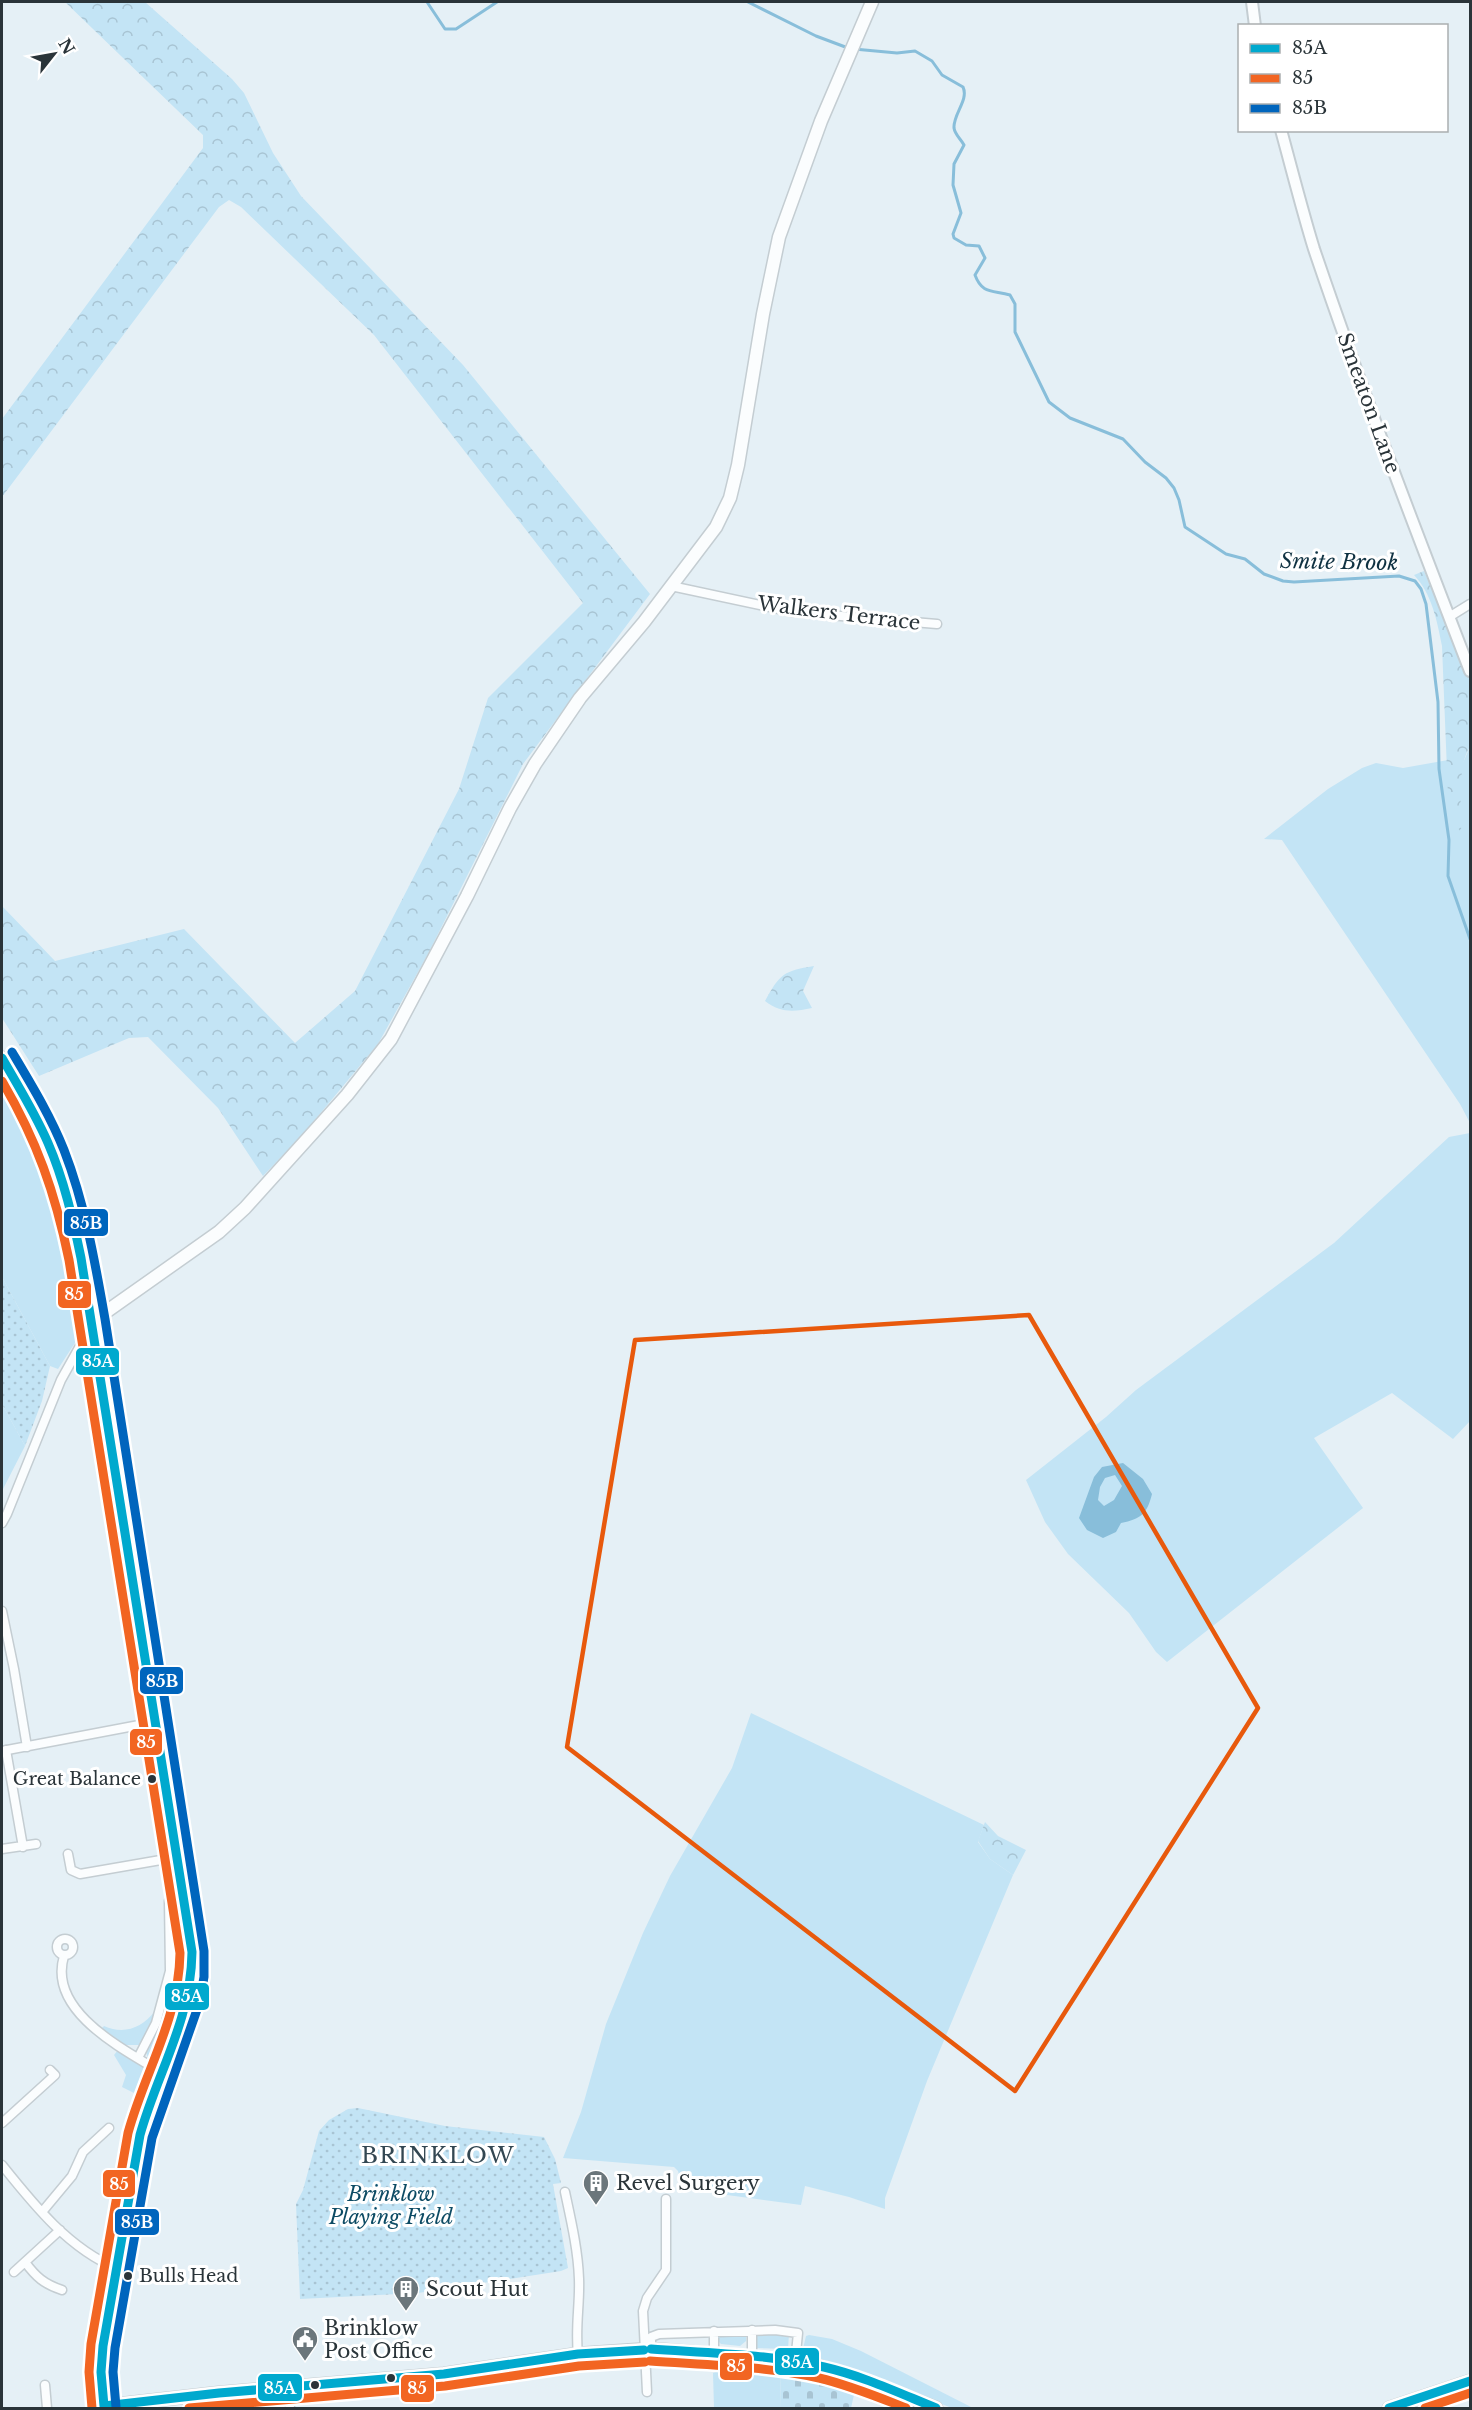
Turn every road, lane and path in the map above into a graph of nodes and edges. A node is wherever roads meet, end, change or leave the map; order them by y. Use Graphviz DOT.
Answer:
graph roads {
  1 [pos="872,2"];
  2 [pos="1252,2"];
  3 [pos="1255,24"];
  4 [pos="1282,132"];
  5 [pos="671,586"];
  6 [pos="1470,604"];
  7 [pos="1449,617"];
  8 [pos="937,624"];
  9 [pos="1470,671"];
  10 [pos="2,1058"];
  11 [pos="93,1321"];
  12 [pos="96,1340"];
  13 [pos="2,1523"];
  14 [pos="2,1611"];
  15 [pos="155,1722"];
  16 [pos="27,1747"];
  17 [pos="4,1751"];
  18 [pos="36,1844"];
  19 [pos="23,1847"];
  20 [pos="2,1849"];
  21 [pos="68,1854"];
  22 [pos="178,1857"];
  23 [pos="184,1892"];
  24 [pos="64,1956"];
  25 [pos="138,2058"];
  26 [pos="50,2070"];
  27 [pos="164,2074"];
  28 [pos="2,2123"];
  29 [pos="109,2128"];
  30 [pos="2,2165"];
  31 [pos="565,2192"];
  32 [pos="666,2199"];
  33 [pos="42,2212"];
  34 [pos="60,2230"];
  35 [pos="25,2262"];
  36 [pos="118,2269"];
  37 [pos="14,2272"];
  38 [pos="62,2290"];
  39 [pos="752,2330"];
  40 [pos="714,2331"];
  41 [pos="647,2350"];
  42 [pos="578,2354"];
  43 [pos="714,2354"];
  44 [pos="752,2357"];
  45 [pos="795,2363"];
  46 [pos="1470,2381"];
  47 [pos="45,2385"];
  48 [pos="288,2387"];
  49 [pos="647,2392"];
  50 [pos="104,2407"];
  51 [pos="47,2409"];
  52 [pos="290,2409"];
  53 [pos="936,2409"];
  54 [pos="1389,2409"];
  1 -- 5 [label="main road"];
  2 -- 3 [label="street"];
  4 -- 7 [label="street, Smeaton Lane"];
  5 -- 8 [label="street, Walkers Terrace"];
  5 -- 11 [label="main road"];
  6 -- 7 [label="street"];
  7 -- 9 [label="street, Smeaton Lane"];
  10 -- 11 [label="main road"];
  11 -- 12 [label="main road"];
  12 -- 13 [label="street"];
  12 -- 15 [label="main road"];
  14 -- 16 [label="street"];
  15 -- 16 [label="street"];
  15 -- 22 [label="main road"];
  16 -- 17 [label="street"];
  17 -- 19 [label="street"];
  18 -- 19 [label="street"];
  19 -- 20 [label="street"];
  21 -- 22 [label="street"];
  22 -- 23 [label="main road"];
  23 -- 25 [label="street"];
  23 -- 27 [label="main road"];
  24 -- 25 [label="street"];
  25 -- 27 [label="street"];
  26 -- 28 [label="street"];
  27 -- 36 [label="main road"];
  29 -- 33 [label="street"];
  30 -- 33 [label="street"];
  31 -- 42 [label="street"];
  32 -- 41 [label="street"];
  33 -- 34 [label="street"];
  34 -- 35 [label="street"];
  34 -- 36 [label="street"];
  35 -- 37 [label="street"];
  35 -- 38 [label="street"];
  36 -- 50 [label="main road"];
  39 -- 40 [label="street"];
  39 -- 44 [label="street"];
  39 -- 45 [label="street"];
  40 -- 41 [label="street"];
  40 -- 43 [label="street"];
  41 -- 42 [label="main road"];
  41 -- 43 [label="main road"];
  41 -- 49 [label="street"];
  42 -- 48 [label="main road"];
  43 -- 44 [label="main road"];
  44 -- 45 [label="main road"];
  45 -- 53 [label="main road"];
  46 -- 54 [label="main road"];
  47 -- 51 [label="street"];
  48 -- 50 [label="main road"];
  48 -- 52 [label="street"];
}
